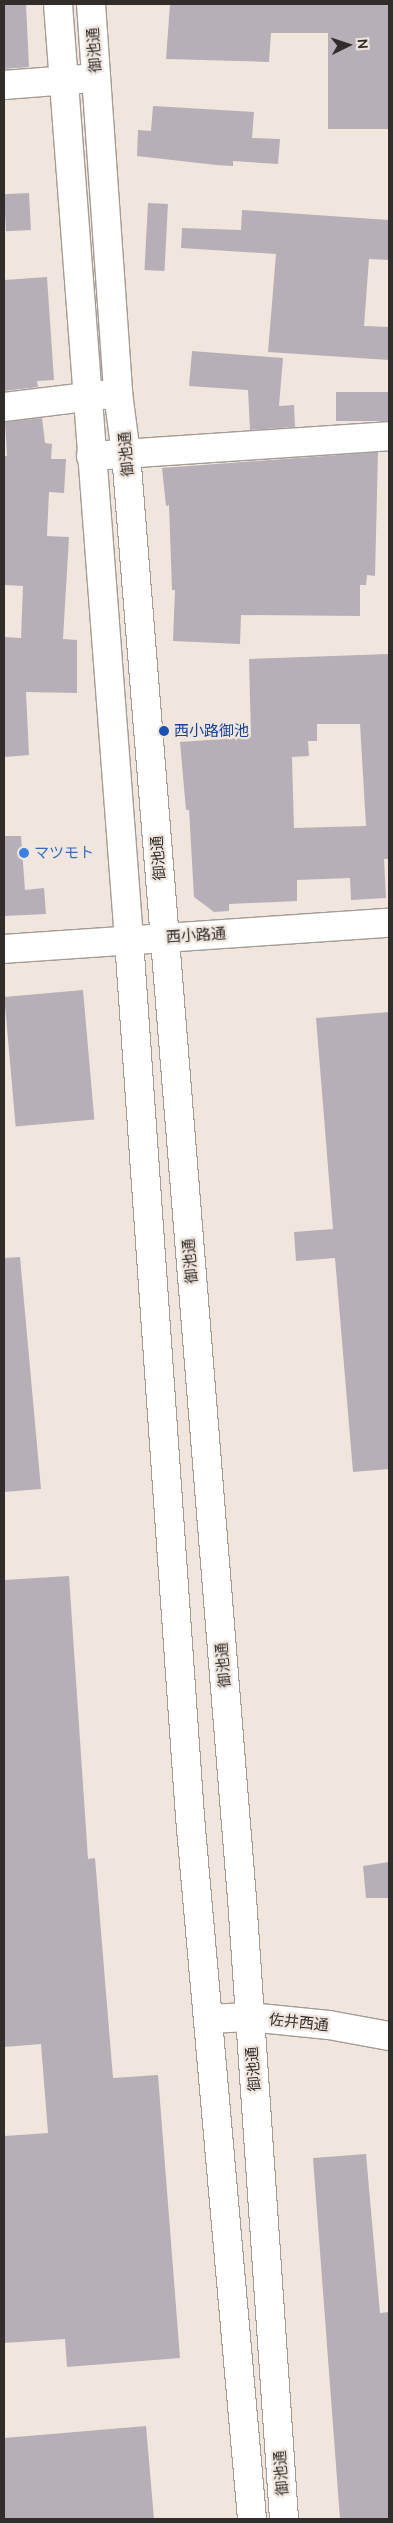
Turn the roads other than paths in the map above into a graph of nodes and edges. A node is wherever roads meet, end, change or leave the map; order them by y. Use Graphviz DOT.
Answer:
graph roads {
  1 [pos="58,4"];
  2 [pos="91,4"];
  3 [pos="96,78"];
  4 [pos="64,80"];
  5 [pos="4,84"];
  6 [pos="118,392"];
  7 [pos="87,395"];
  8 [pos="4,408"];
  9 [pos="389,436"];
  10 [pos="126,454"];
  11 [pos="91,456"];
  12 [pos="389,923"];
  13 [pos="164,938"];
  14 [pos="129,940"];
  15 [pos="4,949"];
  16 [pos="250,2017"];
  17 [pos="208,2019"];
  18 [pos="389,2036"];
  19 [pos="252,2519"];
  20 [pos="284,2519"];
  1 -- 4 [label="street"];
  2 -- 3 [label="street, 御池通"];
  3 -- 4 [label="street"];
  3 -- 6 [label="street, 御池通"];
  4 -- 5 [label="street"];
  4 -- 7 [label="street"];
  6 -- 7 [label="street"];
  6 -- 10 [label="street, 御池通"];
  7 -- 8 [label="street"];
  7 -- 11 [label="street"];
  9 -- 10 [label="street"];
  10 -- 11 [label="street"];
  10 -- 13 [label="street, 御池通"];
  11 -- 14 [label="street"];
  12 -- 13 [label="street, 西小路通"];
  13 -- 14 [label="street, 西小路通"];
  13 -- 16 [label="street, 御池通"];
  14 -- 15 [label="street, 西小路通"];
  14 -- 17 [label="street"];
  16 -- 17 [label="street, 佐井西通"];
  16 -- 18 [label="street, 佐井西通"];
  16 -- 20 [label="street, 御池通"];
  17 -- 19 [label="street"];
}
